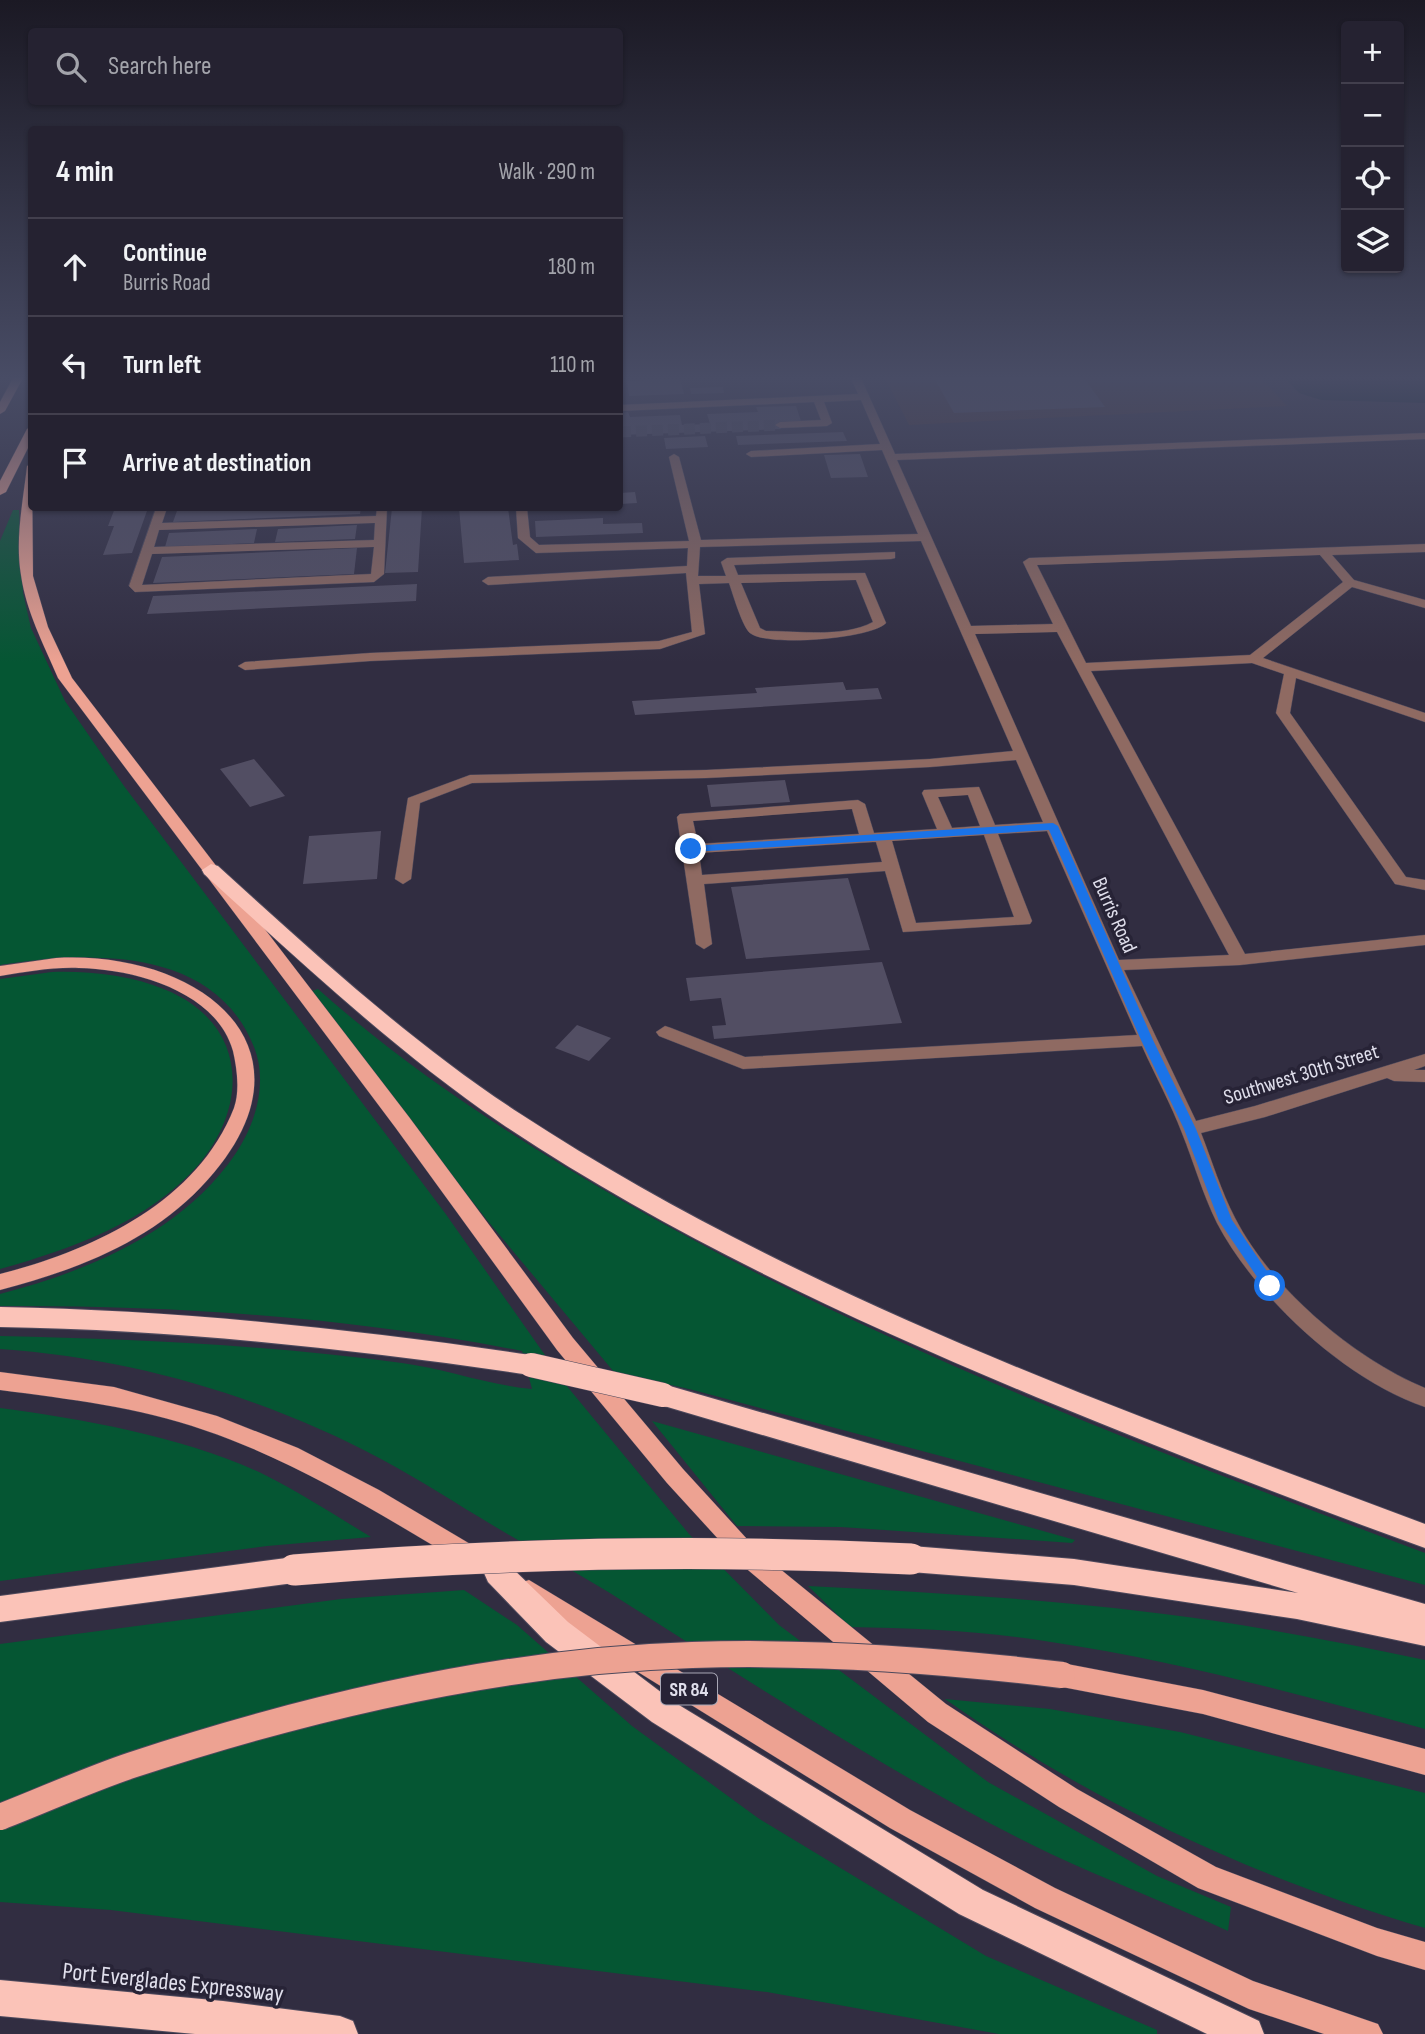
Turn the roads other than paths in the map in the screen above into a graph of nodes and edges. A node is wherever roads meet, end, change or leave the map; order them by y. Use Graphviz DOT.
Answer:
graph roads {
  1 [pos="10,473"];
  2 [pos="678,473"];
  3 [pos="897,473"];
  4 [pos="0,492"];
  5 [pos="28,508"];
  6 [pos="160,511"];
  7 [pos="522,511"];
  8 [pos="381,513"];
  9 [pos="154,527"];
  10 [pos="925,537"];
  11 [pos="380,543"];
  12 [pos="693,544"];
  13 [pos="1425,548"];
  14 [pos="147,551"];
  15 [pos="1324,553"];
  16 [pos="891,555"];
  17 [pos="693,574"];
  18 [pos="733,580"];
  19 [pos="488,581"];
  20 [pos="1350,583"];
  21 [pos="1425,604"];
  22 [pos="1061,628"];
  23 [pos="967,630"];
  24 [pos="1253,659"];
  25 [pos="245,666"];
  26 [pos="1084,667"];
  27 [pos="1291,671"];
  28 [pos="1425,718"];
  29 [pos="1021,755"];
  30 [pos="1053,826"];
  31 [pos="990,831"];
  32 [pos="947,834"];
  33 [pos="875,838"];
  34 [pos="691,849"];
  35 [pos="891,866"];
  36 [pos="211,870"];
  37 [pos="403,879"];
  38 [pos="695,880"];
  39 [pos="1425,886"];
  40 [pos="1425,940"];
  41 [pos="704,944"];
  42 [pos="1240,960"];
  43 [pos="1114,965"];
  44 [pos="0,971"];
  45 [pos="665,1032"];
  46 [pos="1147,1040"];
  47 [pos="1425,1060"];
  48 [pos="1377,1075"];
  49 [pos="1425,1076"];
  50 [pos="1190,1129"];
  51 [pos="0,1282"];
  52 [pos="0,1317"];
  53 [pos="0,1381"];
  54 [pos="1425,1398"];
  55 [pos="1425,1536"];
  56 [pos="498,1573"];
  57 [pos="0,1609"];
  58 [pos="1425,1617"];
  59 [pos="1425,1632"];
  60 [pos="1425,1762"];
  61 [pos="0,1817"];
  62 [pos="1425,1956"];
  63 [pos="0,1998"];
  64 [pos="340,2034"];
  65 [pos="1245,2034"];
  66 [pos="1368,2034"];
  1 -- 4 [label="main road"];
  2 -- 12 [label="street"];
  3 -- 10 [label="street, Burris Road"];
  5 -- 36 [label="main road"];
  6 -- 9 [label="street"];
  7 -- 12 [label="street"];
  8 -- 9 [label="street"];
  8 -- 11 [label="street"];
  9 -- 14 [label="street"];
  10 -- 12 [label="street"];
  10 -- 23 [label="street, Burris Road"];
  11 -- 14 [label="street"];
  11 -- 14 [label="street"];
  12 -- 17 [label="street"];
  13 -- 15 [label="street"];
  15 -- 20 [label="street"];
  15 -- 22 [label="street"];
  16 -- 18 [label="street"];
  17 -- 18 [label="street"];
  17 -- 19 [label="street"];
  17 -- 25 [label="street"];
  18 -- 18 [label="street"];
  20 -- 21 [label="street"];
  20 -- 24 [label="street"];
  22 -- 23 [label="street"];
  22 -- 26 [label="street"];
  23 -- 29 [label="street, Burris Road"];
  24 -- 26 [label="street"];
  24 -- 27 [label="street"];
  26 -- 42 [label="street"];
  27 -- 28 [label="street"];
  27 -- 39 [label="street"];
  29 -- 30 [label="street, Burris Road"];
  29 -- 37 [label="street"];
  30 -- 31 [label="street"];
  30 -- 43 [label="street, Burris Road"];
  31 -- 32 [label="street"];
  31 -- 32 [label="street"];
  31 -- 35 [label="street"];
  32 -- 33 [label="street"];
  33 -- 34 [label="street"];
  33 -- 34 [label="street"];
  33 -- 35 [label="street"];
  34 -- 38 [label="street"];
  35 -- 38 [label="street"];
  36 -- 55 [label="highway"];
  36 -- 62 [label="main road"];
  38 -- 41 [label="street"];
  40 -- 42 [label="street"];
  42 -- 43 [label="street"];
  43 -- 46 [label="street, Burris Road"];
  44 -- 51 [label="main road"];
  45 -- 46 [label="street"];
  46 -- 50 [label="street, Burris Road"];
  47 -- 48 [label="street, Southwest 30th Street"];
  48 -- 49 [label="street"];
  48 -- 50 [label="street, Southwest 30th Street"];
  50 -- 54 [label="street, Burris Road"];
  52 -- 58 [label="highway, bridge"];
  53 -- 56 [label="main road, SR 84"];
  56 -- 65 [label="highway"];
  56 -- 66 [label="main road, SR 84"];
  57 -- 59 [label="highway, bridge"];
  60 -- 61 [label="main road, bridge"];
  63 -- 64 [label="highway, Port Everglades Expressway"];
}
